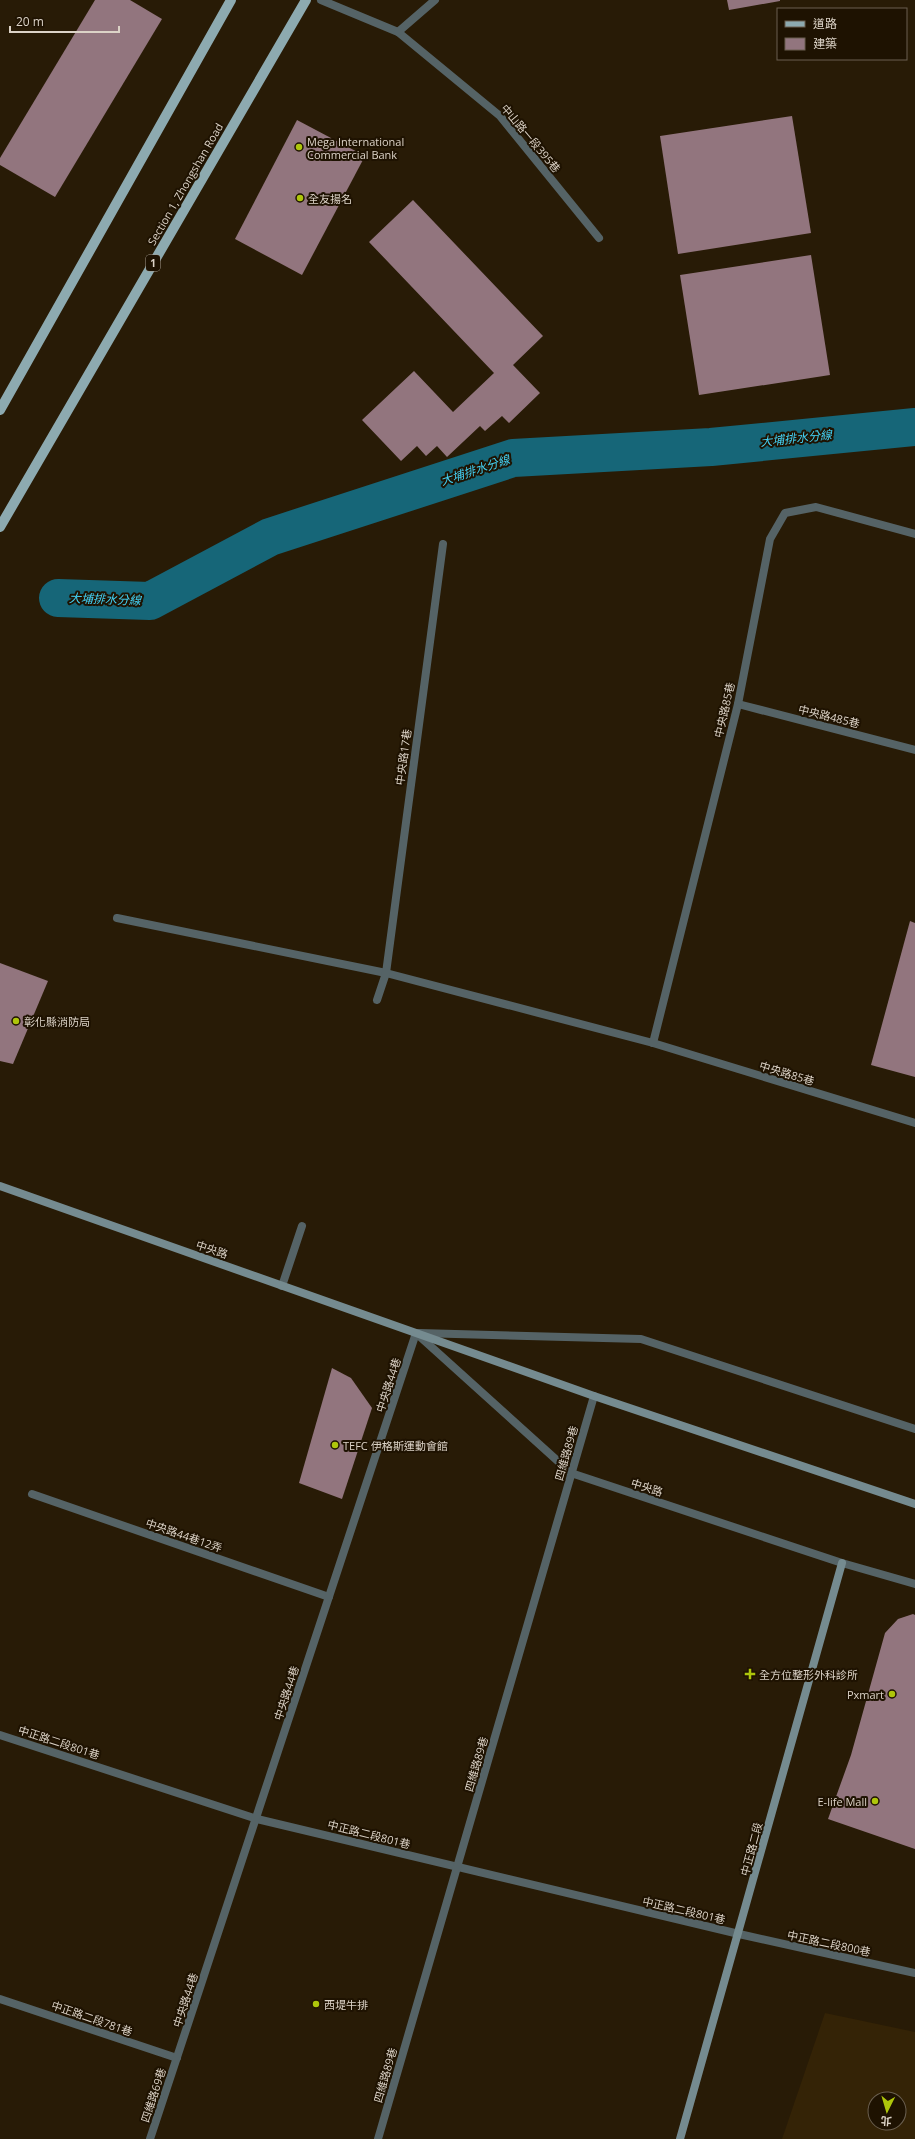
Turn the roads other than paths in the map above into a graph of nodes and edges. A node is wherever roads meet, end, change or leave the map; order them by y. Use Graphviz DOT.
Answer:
graph roads {
  1 [pos="231,0"];
  2 [pos="306,0"];
  3 [pos="321,0"];
  4 [pos="435,0"];
  5 [pos="398,32"];
  6 [pos="599,238"];
  7 [pos="1,405"];
  8 [pos="0,527"];
  9 [pos="915,534"];
  10 [pos="443,544"];
  11 [pos="738,704"];
  12 [pos="915,750"];
  13 [pos="117,918"];
  14 [pos="386,973"];
  15 [pos="377,1000"];
  16 [pos="652,1043"];
  17 [pos="915,1123"];
  18 [pos="0,1186"];
  19 [pos="302,1226"];
  20 [pos="282,1286"];
  21 [pos="416,1333"];
  22 [pos="594,1396"];
  23 [pos="915,1429"];
  24 [pos="572,1473"];
  25 [pos="32,1494"];
  26 [pos="915,1504"];
  27 [pos="842,1563"];
  28 [pos="915,1584"];
  29 [pos="329,1597"];
  30 [pos="0,1734"];
  31 [pos="257,1818"];
  32 [pos="457,1867"];
  33 [pos="739,1934"];
  34 [pos="915,1973"];
  35 [pos="0,1999"];
  36 [pos="177,2058"];
  37 [pos="150,2139"];
  38 [pos="378,2139"];
  39 [pos="680,2139"];
  1 -- 7 [label="main road"];
  2 -- 8 [label="main road, Section 1, Zhongshan Road / 1"];
  3 -- 5 [label="street, 中山路一段395巷"];
  4 -- 5 [label="street"];
  5 -- 6 [label="street, 中山路一段395巷"];
  9 -- 11 [label="street, 中央路85巷"];
  10 -- 14 [label="street, 中央路17巷"];
  11 -- 12 [label="street, 中央路485巷"];
  11 -- 16 [label="street, 中央路85巷"];
  13 -- 14 [label="street"];
  14 -- 15 [label="street, 中央路17巷"];
  14 -- 16 [label="street, 中央路85巷"];
  16 -- 17 [label="street, 中央路85巷"];
  18 -- 20 [label="street, 中央路"];
  19 -- 20 [label="street"];
  20 -- 21 [label="street, 中央路"];
  21 -- 22 [label="street, 中央路"];
  21 -- 23 [label="street, 中央路"];
  21 -- 24 [label="street, 中央路"];
  21 -- 29 [label="street, 中央路44巷"];
  22 -- 24 [label="street, 四維路89巷"];
  22 -- 26 [label="street, 中央路"];
  24 -- 27 [label="street, 中央路"];
  24 -- 32 [label="street, 四維路89巷"];
  25 -- 29 [label="street, 中央路44巷12弄"];
  27 -- 28 [label="street, 中央路"];
  27 -- 33 [label="street, 中正路二段"];
  29 -- 31 [label="street, 中央路44巷"];
  30 -- 31 [label="street, 中正路二段801巷"];
  31 -- 32 [label="street, 中正路二段801巷"];
  31 -- 36 [label="street, 中央路44巷"];
  32 -- 33 [label="street, 中正路二段801巷"];
  32 -- 38 [label="street, 四維路89巷"];
  33 -- 34 [label="street, 中正路二段800巷"];
  33 -- 39 [label="street, 中正路二段"];
  35 -- 36 [label="street, 中正路二段781巷"];
  36 -- 37 [label="street, 四維路69巷"];
}
